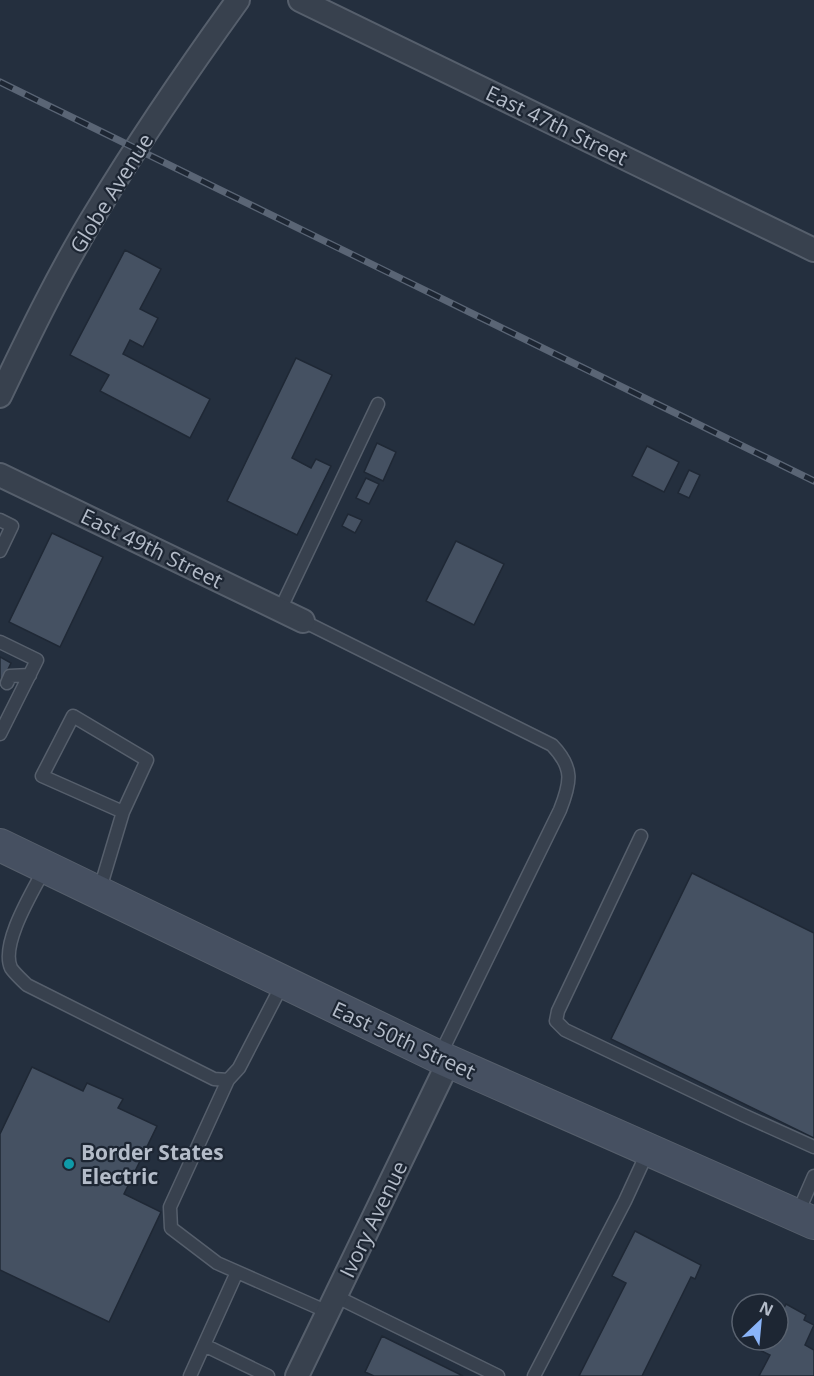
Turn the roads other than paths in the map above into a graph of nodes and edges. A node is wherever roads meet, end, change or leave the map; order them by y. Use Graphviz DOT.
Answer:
graph roads {
  1 [pos="238,0"];
  2 [pos="300,0"];
  3 [pos="814,250"];
  4 [pos="0,396"];
  5 [pos="378,404"];
  6 [pos="0,475"];
  7 [pos="0,520"];
  8 [pos="0,551"];
  9 [pos="280,610"];
  10 [pos="303,621"];
  11 [pos="0,642"];
  12 [pos="30,675"];
  13 [pos="7,683"];
  14 [pos="1,732"];
  15 [pos="123,812"];
  16 [pos="641,836"];
  17 [pos="0,845"];
  18 [pos="45,867"];
  19 [pos="98,893"];
  20 [pos="283,983"];
  21 [pos="444,1059"];
  22 [pos="228,1080"];
  23 [pos="814,1147"];
  24 [pos="649,1150"];
  25 [pos="814,1176"];
  26 [pos="806,1219"];
  27 [pos="237,1272"];
  28 [pos="332,1304"];
  29 [pos="204,1345"];
  30 [pos="190,1376"];
  31 [pos="268,1376"];
  32 [pos="297,1376"];
  33 [pos="498,1376"];
  34 [pos="534,1376"];
  1 -- 4 [label="street, Globe Avenue"];
  2 -- 3 [label="street, East 47th Street"];
  5 -- 9 [label="lane"];
  6 -- 9 [label="street, East 49th Street"];
  7 -- 8 [label="lane"];
  9 -- 10 [label="street, East 49th Street"];
  10 -- 21 [label="lane"];
  11 -- 12 [label="lane"];
  12 -- 13 [label="lane"];
  12 -- 14 [label="lane"];
  15 -- 15 [label="lane"];
  15 -- 19 [label="lane"];
  16 -- 23 [label="lane"];
  17 -- 18 [label="main road, East 50th Street"];
  18 -- 19 [label="main road, East 50th Street"];
  18 -- 22 [label="lane"];
  19 -- 20 [label="main road, East 50th Street"];
  20 -- 21 [label="main road, East 50th Street"];
  20 -- 22 [label="lane"];
  21 -- 24 [label="main road, East 50th Street"];
  21 -- 28 [label="street, Ivory Avenue"];
  22 -- 27 [label="lane"];
  24 -- 26 [label="main road, East 50th Street"];
  24 -- 34 [label="lane"];
  25 -- 26 [label="lane"];
  27 -- 28 [label="lane"];
  27 -- 29 [label="lane"];
  28 -- 32 [label="street, Ivory Avenue"];
  28 -- 33 [label="lane"];
  29 -- 30 [label="lane"];
  29 -- 31 [label="lane"];
}
